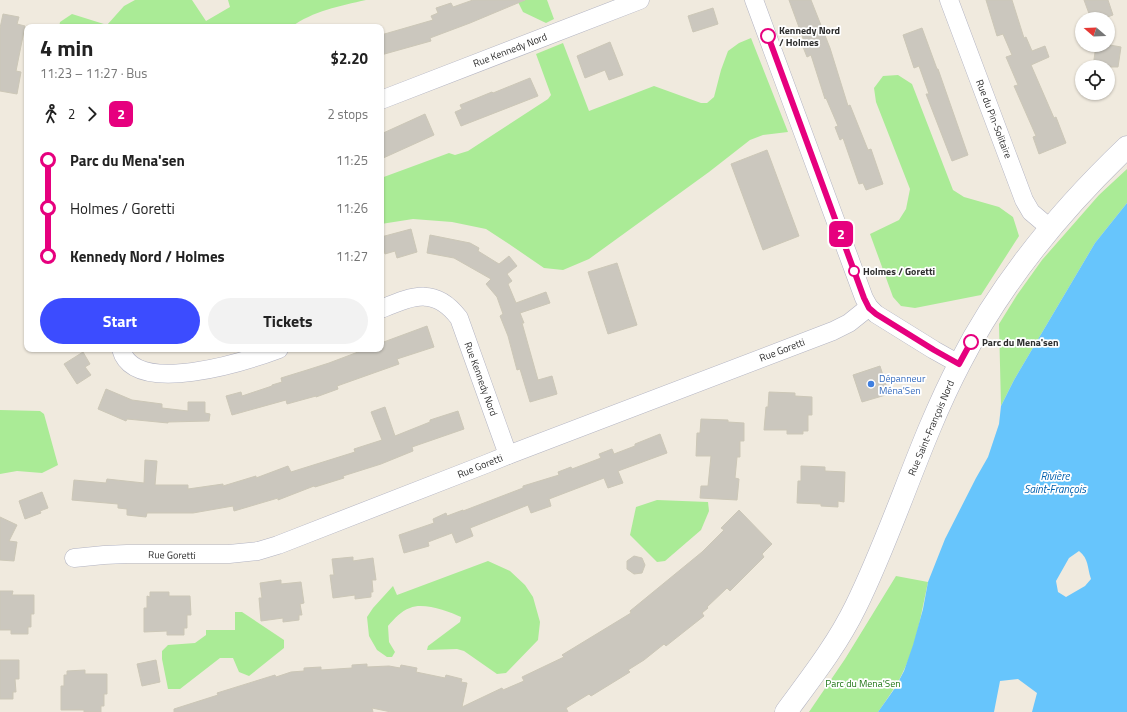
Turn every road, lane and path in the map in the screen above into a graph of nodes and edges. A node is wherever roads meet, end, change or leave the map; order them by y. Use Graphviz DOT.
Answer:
graph roads {
  1 [pos="640,0"];
  2 [pos="754,0"];
  3 [pos="949,0"];
  4 [pos="384,99"];
  5 [pos="1127,147"];
  6 [pos="1051,229"];
  7 [pos="384,308"];
  8 [pos="869,308"];
  9 [pos="122,352"];
  10 [pos="270,352"];
  11 [pos="959,364"];
  12 [pos="508,455"];
  13 [pos="74,558"];
  14 [pos="786,712"];
  1 -- 4 [label="street, Rue Kennedy Nord"];
  2 -- 8 [label="street"];
  3 -- 6 [label="street, Rue du Pin-Solitaire"];
  5 -- 6 [label="street, Rue Saint-François Nord"];
  6 -- 11 [label="street, Rue Saint-François Nord"];
  7 -- 12 [label="street, Rue Kennedy Nord"];
  8 -- 11 [label="street"];
  8 -- 12 [label="street, Rue Goretti"];
  9 -- 10 [label="street"];
  11 -- 14 [label="street, Rue Saint-François Nord"];
  12 -- 13 [label="street, Rue Goretti"];
}
